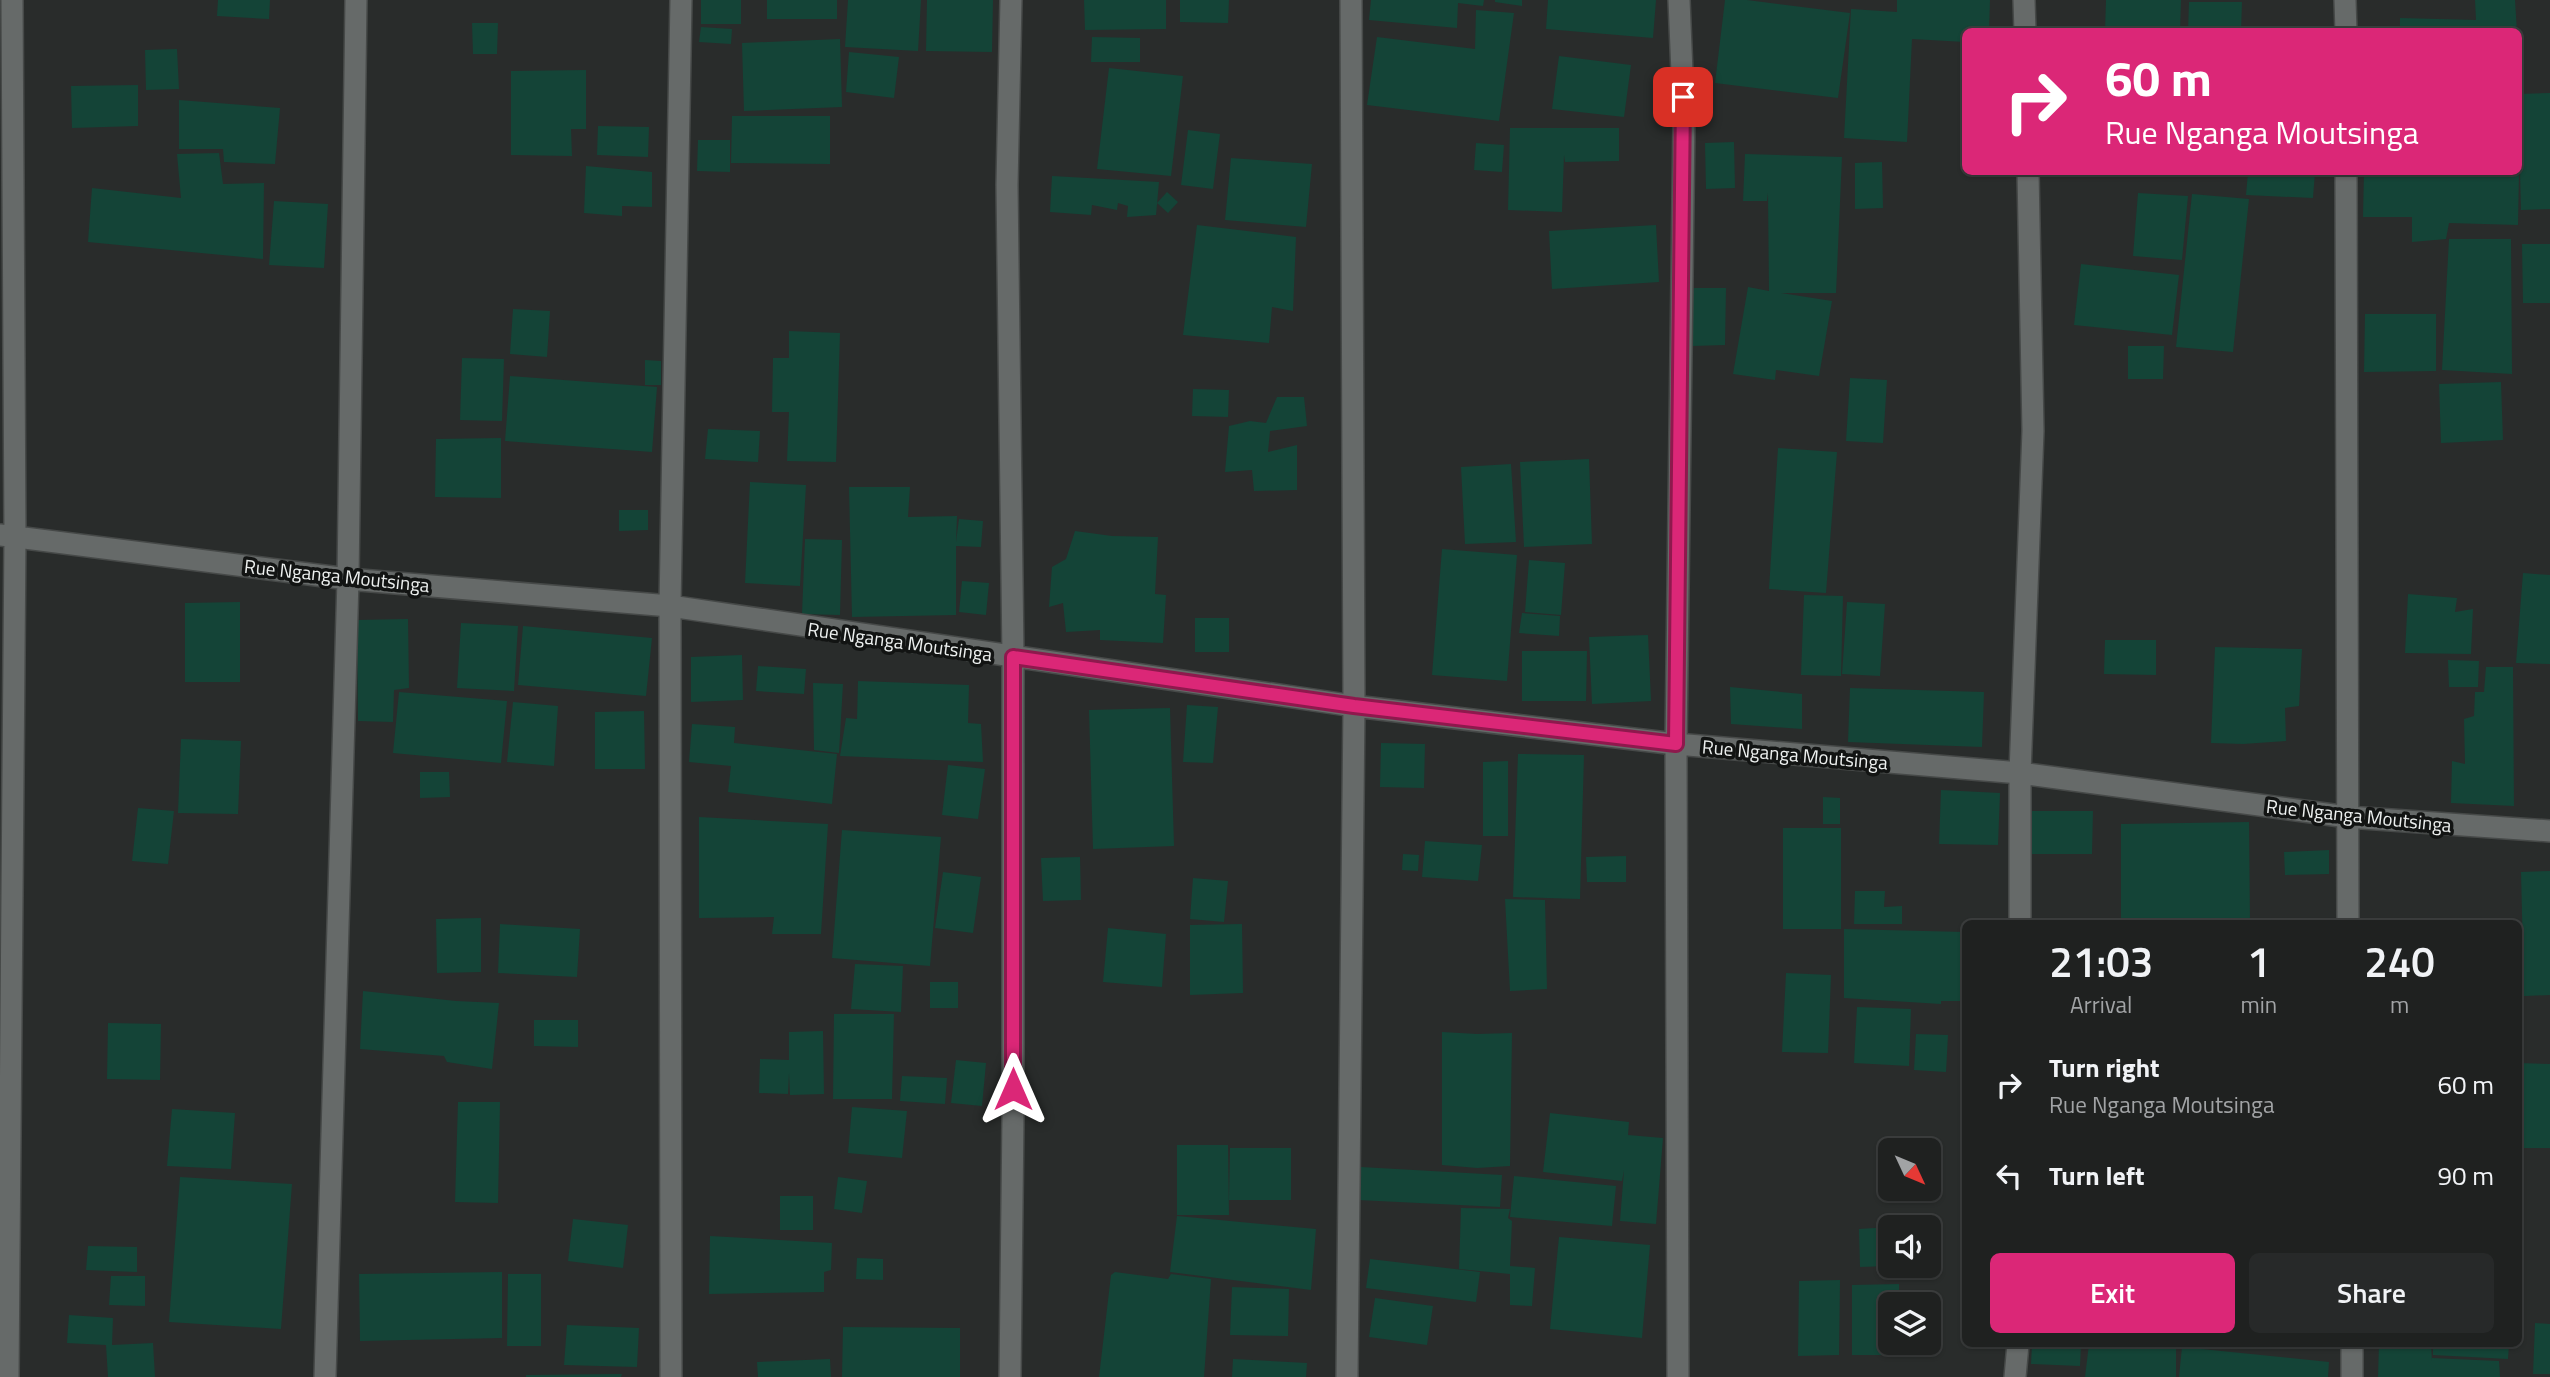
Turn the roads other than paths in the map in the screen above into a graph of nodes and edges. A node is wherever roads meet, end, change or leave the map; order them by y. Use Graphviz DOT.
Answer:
graph roads {
  1 [pos="12,0"];
  2 [pos="356,0"];
  3 [pos="681,0"];
  4 [pos="1011,0"];
  5 [pos="1351,0"];
  6 [pos="1679,0"];
  7 [pos="2024,0"];
  8 [pos="2345,0"];
  9 [pos="2025,28"];
  10 [pos="2346,28"];
  11 [pos="2028,175"];
  12 [pos="2346,175"];
  13 [pos="7,536"];
  14 [pos="348,579"];
  15 [pos="670,606"];
  16 [pos="1013,657"];
  17 [pos="1354,706"];
  18 [pos="1676,744"];
  19 [pos="2020,773"];
  20 [pos="2347,817"];
  21 [pos="2550,831"];
  22 [pos="2020,920"];
  23 [pos="2348,920"];
  24 [pos="2018,1347"];
  25 [pos="2352,1347"];
  26 [pos="8,1377"];
  27 [pos="325,1377"];
  28 [pos="671,1377"];
  29 [pos="1010,1377"];
  30 [pos="1347,1377"];
  31 [pos="1678,1377"];
  32 [pos="2015,1377"];
  33 [pos="2352,1377"];
  1 -- 13 [label="street"];
  2 -- 14 [label="street"];
  3 -- 15 [label="street"];
  4 -- 16 [label="street"];
  5 -- 17 [label="street"];
  6 -- 18 [label="street"];
  7 -- 9 [label="street"];
  8 -- 10 [label="street"];
  11 -- 19 [label="street"];
  12 -- 20 [label="street"];
  13 -- 14 [label="street, Rue Nganga Moutsinga"];
  13 -- 26 [label="street"];
  14 -- 15 [label="street, Rue Nganga Moutsinga"];
  14 -- 27 [label="street"];
  15 -- 16 [label="street, Rue Nganga Moutsinga"];
  15 -- 28 [label="street"];
  16 -- 17 [label="street, Rue Nganga Moutsinga"];
  16 -- 29 [label="street"];
  17 -- 18 [label="street, Rue Nganga Moutsinga"];
  17 -- 30 [label="street"];
  18 -- 19 [label="street, Rue Nganga Moutsinga"];
  18 -- 31 [label="street"];
  19 -- 20 [label="street, Rue Nganga Moutsinga"];
  19 -- 22 [label="street"];
  20 -- 21 [label="street, Rue Nganga Moutsinga"];
  20 -- 23 [label="street"];
  24 -- 32 [label="street"];
  25 -- 33 [label="street"];
}
